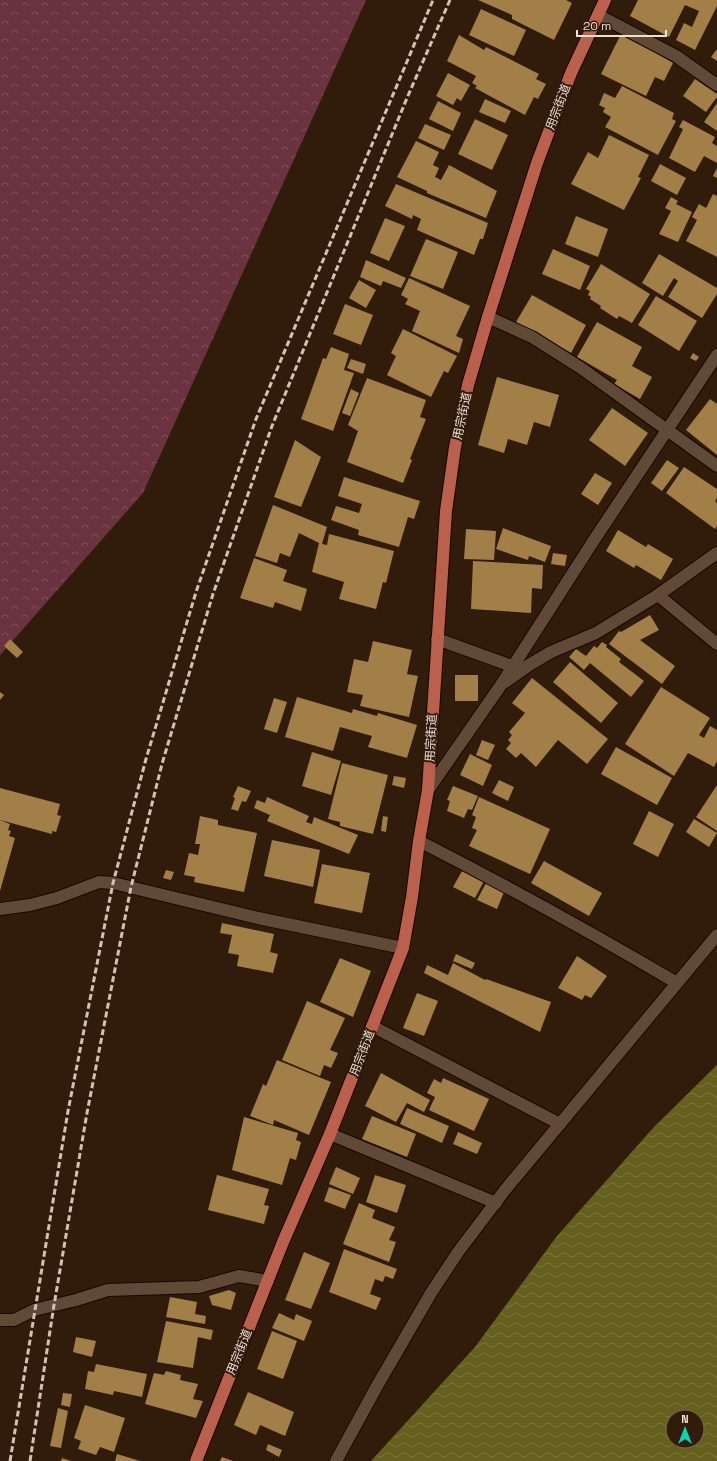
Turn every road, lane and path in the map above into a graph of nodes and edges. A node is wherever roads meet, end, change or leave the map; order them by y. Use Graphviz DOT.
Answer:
graph roads {
  1 [pos="605,0"];
  2 [pos="598,15"];
  3 [pos="717,86"];
  4 [pos="488,316"];
  5 [pos="717,355"];
  6 [pos="667,431"];
  7 [pos="717,466"];
  8 [pos="717,553"];
  9 [pos="658,595"];
  10 [pos="437,639"];
  11 [pos="717,644"];
  12 [pos="512,666"];
  13 [pos="501,685"];
  14 [pos="428,790"];
  15 [pos="419,841"];
  16 [pos="0,909"];
  17 [pos="717,935"];
  18 [pos="403,948"];
  19 [pos="677,983"];
  20 [pos="372,1026"];
  21 [pos="560,1124"];
  22 [pos="330,1134"];
  23 [pos="496,1203"];
  24 [pos="268,1281"];
  25 [pos="0,1320"];
  26 [pos="196,1461"];
  27 [pos="336,1461"];
  1 -- 2 [label="main road, 用宗街道"];
  2 -- 3 [label="street"];
  2 -- 4 [label="main road, 用宗街道"];
  4 -- 6 [label="street"];
  4 -- 10 [label="main road, 用宗街道"];
  5 -- 6 [label="street"];
  6 -- 7 [label="street"];
  6 -- 12 [label="street"];
  8 -- 9 [label="street"];
  9 -- 11 [label="street"];
  9 -- 13 [label="street"];
  10 -- 12 [label="street"];
  10 -- 14 [label="main road, 用宗街道"];
  12 -- 13 [label="street"];
  13 -- 14 [label="street"];
  14 -- 15 [label="main road, 用宗街道"];
  15 -- 18 [label="main road, 用宗街道"];
  15 -- 19 [label="street"];
  16 -- 18 [label="street"];
  17 -- 19 [label="street"];
  18 -- 20 [label="main road, 用宗街道"];
  19 -- 21 [label="street"];
  20 -- 21 [label="street"];
  20 -- 22 [label="main road, 用宗街道"];
  21 -- 23 [label="street"];
  22 -- 23 [label="street"];
  22 -- 24 [label="main road, 用宗街道"];
  23 -- 27 [label="street"];
  24 -- 25 [label="street"];
  24 -- 26 [label="main road, 用宗街道"];
}
